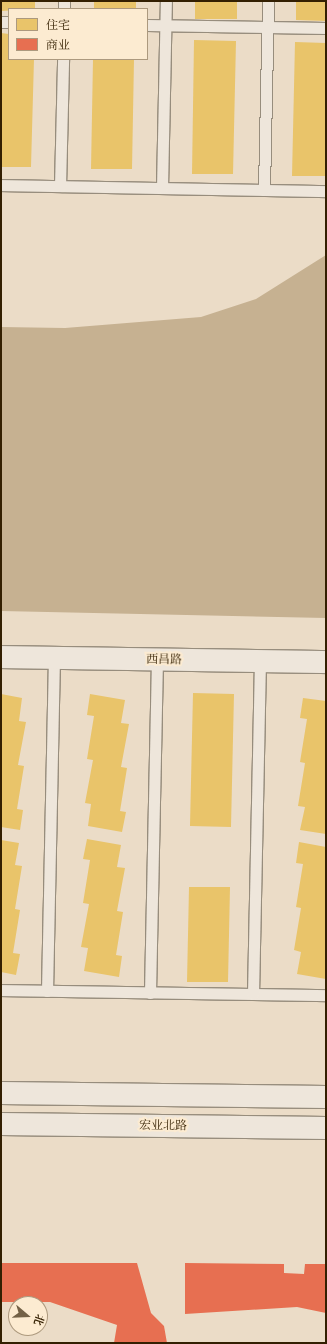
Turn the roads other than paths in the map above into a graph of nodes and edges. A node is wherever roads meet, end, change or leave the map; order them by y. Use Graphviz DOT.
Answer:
graph roads {
  1 [pos="166,1"];
  2 [pos="268,1"];
  3 [pos="148,25"];
  4 [pos="165,25"];
  5 [pos="267,26"];
  6 [pos="326,28"];
  7 [pos="63,60"];
  8 [pos="1,185"];
  9 [pos="60,186"];
  10 [pos="162,188"];
  11 [pos="264,190"];
  12 [pos="326,191"];
  13 [pos="1,657"];
  14 [pos="54,658"];
  15 [pos="157,659"];
  16 [pos="260,661"];
  17 [pos="326,662"];
  18 [pos="1,990"];
  19 [pos="47,991"];
  20 [pos="150,992"];
  21 [pos="253,994"];
  22 [pos="326,995"];
  23 [pos="1,1093"];
  24 [pos="326,1097"];
  25 [pos="1,1124"];
  26 [pos="326,1128"];
  1 -- 4 [label="lane"];
  2 -- 5 [label="lane"];
  3 -- 4 [label="lane"];
  4 -- 5 [label="lane"];
  4 -- 10 [label="lane"];
  5 -- 6 [label="lane"];
  5 -- 11 [label="lane"];
  7 -- 9 [label="lane"];
  8 -- 9 [label="lane"];
  9 -- 10 [label="lane"];
  10 -- 11 [label="lane"];
  11 -- 12 [label="lane"];
  13 -- 14 [label="main road, 西昌路"];
  14 -- 15 [label="main road, 西昌路"];
  14 -- 19 [label="lane"];
  15 -- 16 [label="main road, 西昌路"];
  15 -- 20 [label="lane"];
  16 -- 17 [label="main road, 西昌路"];
  16 -- 21 [label="lane"];
  18 -- 19 [label="lane"];
  19 -- 20 [label="lane"];
  20 -- 21 [label="lane"];
  21 -- 22 [label="lane"];
  23 -- 24 [label="main road"];
  25 -- 26 [label="main road, 宏业北路"];
}
